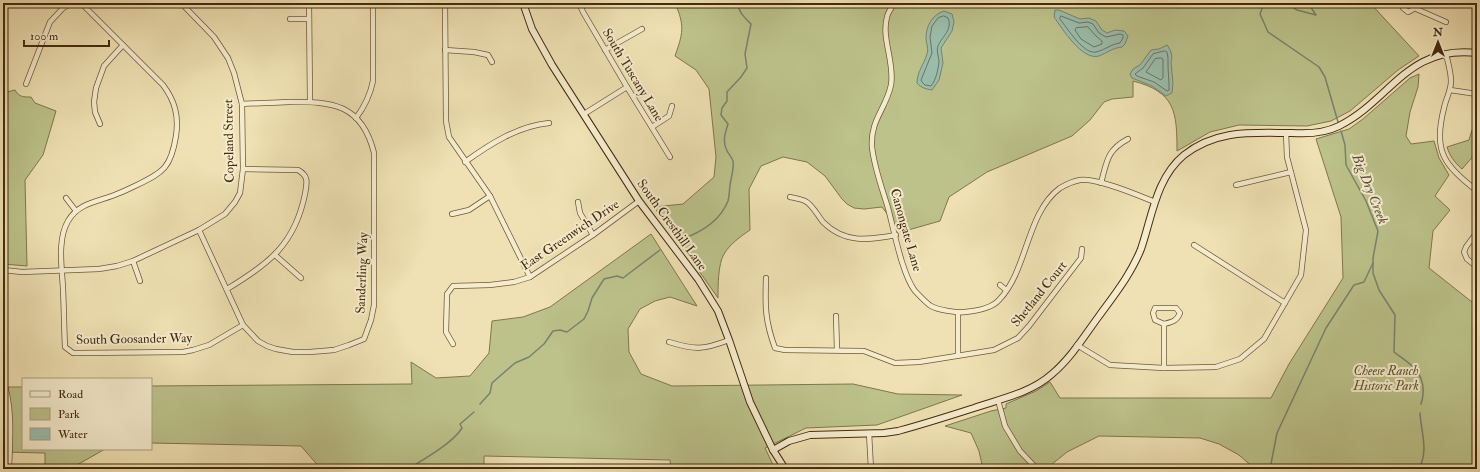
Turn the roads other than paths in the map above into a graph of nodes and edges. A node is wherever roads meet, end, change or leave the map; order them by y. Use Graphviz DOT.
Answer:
graph roads {
  1 [pos="72,3"];
  2 [pos="81,3"];
  3 [pos="181,3"];
  4 [pos="309,3"];
  5 [pos="373,3"];
  6 [pos="445,3"];
  7 [pos="523,3"];
  8 [pos="579,3"];
  9 [pos="894,3"];
  10 [pos="1404,3"];
  11 [pos="1413,5"];
  12 [pos="290,18"];
  13 [pos="309,19"];
  14 [pos="1446,22"];
  15 [pos="642,29"];
  16 [pos="124,45"];
  17 [pos="445,50"];
  18 [pos="605,50"];
  19 [pos="1477,53"];
  20 [pos="1446,54"];
  21 [pos="492,62"];
  22 [pos="26,84"];
  23 [pos="627,87"];
  24 [pos="1450,90"];
  25 [pos="1477,94"];
  26 [pos="310,101"];
  27 [pos="242,104"];
  28 [pos="672,106"];
  29 [pos="584,114"];
  30 [pos="356,118"];
  31 [pos="549,123"];
  32 [pos="100,124"];
  33 [pos="652,127"];
  34 [pos="1286,133"];
  35 [pos="1128,139"];
  36 [pos="670,157"];
  37 [pos="465,162"];
  38 [pos="243,169"];
  39 [pos="1291,172"];
  40 [pos="1101,183"];
  41 [pos="1236,185"];
  42 [pos="1477,191"];
  43 [pos="490,196"];
  44 [pos="790,197"];
  45 [pos="66,198"];
  46 [pos="639,201"];
  47 [pos="578,202"];
  48 [pos="1155,202"];
  49 [pos="76,211"];
  50 [pos="452,214"];
  51 [pos="198,230"];
  52 [pos="1477,232"];
  53 [pos="593,235"];
  54 [pos="896,235"];
  55 [pos="1194,245"];
  56 [pos="1082,249"];
  57 [pos="275,255"];
  58 [pos="133,261"];
  59 [pos="1477,267"];
  60 [pos="3,270"];
  61 [pos="62,270"];
  62 [pos="530,277"];
  63 [pos="301,278"];
  64 [pos="766,278"];
  65 [pos="140,281"];
  66 [pos="1000,285"];
  67 [pos="227,289"];
  68 [pos="1006,290"];
  69 [pos="1285,303"];
  70 [pos="958,313"];
  71 [pos="836,316"];
  72 [pos="1164,324"];
  73 [pos="243,325"];
  74 [pos="729,340"];
  75 [pos="669,342"];
  76 [pos="453,344"];
  77 [pos="1078,345"];
  78 [pos="837,350"];
  79 [pos="958,355"];
  80 [pos="1164,368"];
  81 [pos="3,380"];
  82 [pos="998,400"];
  83 [pos="869,433"];
  84 [pos="774,450"];
  85 [pos="9,469"];
  86 [pos="785,469"];
  87 [pos="871,469"];
  88 [pos="1037,469"];
  1 -- 22 [label="street"];
  2 -- 16 [label="street, South Goosander Way"];
  3 -- 27 [label="street, Copeland Street"];
  4 -- 13 [label="street"];
  5 -- 30 [label="street"];
  6 -- 17 [label="street"];
  7 -- 29 [label="street, South Cresthill Lane"];
  8 -- 18 [label="street, South Tuscany Lane"];
  9 -- 54 [label="street, Canongate Lane"];
  10 -- 11 [label="street"];
  11 -- 14 [label="street"];
  12 -- 13 [label="street"];
  13 -- 26 [label="street"];
  15 -- 18 [label="street"];
  16 -- 32 [label="street"];
  16 -- 49 [label="street, South Goosander Way"];
  17 -- 21 [label="street"];
  17 -- 37 [label="street"];
  18 -- 23 [label="street, South Tuscany Lane"];
  19 -- 20 [label="street"];
  20 -- 24 [label="street"];
  20 -- 34 [label="street"];
  23 -- 29 [label="street"];
  23 -- 33 [label="street, South Tuscany Lane"];
  24 -- 25 [label="street"];
  24 -- 42 [label="street"];
  26 -- 27 [label="street, Sanderling Way"];
  26 -- 30 [label="street, Sanderling Way"];
  27 -- 38 [label="street, Copeland Street"];
  28 -- 33 [label="street"];
  29 -- 46 [label="street, South Cresthill Lane"];
  30 -- 73 [label="street, Sanderling Way"];
  31 -- 37 [label="street"];
  33 -- 36 [label="street, South Tuscany Lane"];
  34 -- 39 [label="street"];
  34 -- 48 [label="street"];
  35 -- 40 [label="street"];
  37 -- 43 [label="street"];
  38 -- 51 [label="street, Copeland Street"];
  38 -- 57 [label="street"];
  39 -- 41 [label="street"];
  39 -- 69 [label="street"];
  40 -- 48 [label="street, Canongate Lane"];
  40 -- 68 [label="street, Canongate Lane"];
  43 -- 50 [label="street"];
  43 -- 62 [label="street"];
  44 -- 54 [label="street"];
  45 -- 49 [label="street"];
  46 -- 53 [label="street, East Greenwich Drive"];
  46 -- 74 [label="street, South Cresthill Lane"];
  47 -- 53 [label="street"];
  48 -- 77 [label="street"];
  49 -- 61 [label="street, South Goosander Way"];
  51 -- 58 [label="street, Copeland Street"];
  51 -- 67 [label="street, Sanderling Way"];
  52 -- 59 [label="street"];
  53 -- 62 [label="street, East Greenwich Drive"];
  54 -- 70 [label="street, Canongate Lane"];
  55 -- 69 [label="street"];
  56 -- 79 [label="street, Shetland Court"];
  57 -- 63 [label="street"];
  57 -- 67 [label="street"];
  58 -- 61 [label="street, Copeland Street"];
  58 -- 65 [label="street"];
  60 -- 61 [label="street, Copeland Street"];
  61 -- 73 [label="street, South Goosander Way"];
  62 -- 76 [label="street, East Greenwich Drive"];
  64 -- 78 [label="street, Shetland Court"];
  66 -- 68 [label="street"];
  67 -- 73 [label="street, Sanderling Way"];
  68 -- 70 [label="street, Canongate Lane"];
  69 -- 80 [label="street"];
  70 -- 79 [label="street"];
  71 -- 78 [label="street"];
  72 -- 72 [label="street"];
  72 -- 80 [label="street"];
  74 -- 75 [label="street"];
  74 -- 84 [label="street, South Cresthill Lane"];
  77 -- 80 [label="street"];
  77 -- 82 [label="street"];
  78 -- 79 [label="street, Shetland Court"];
  81 -- 85 [label="street"];
  82 -- 83 [label="street"];
  82 -- 88 [label="street"];
  83 -- 84 [label="street"];
  83 -- 87 [label="street"];
  84 -- 86 [label="street, South Cresthill Lane"];
}
